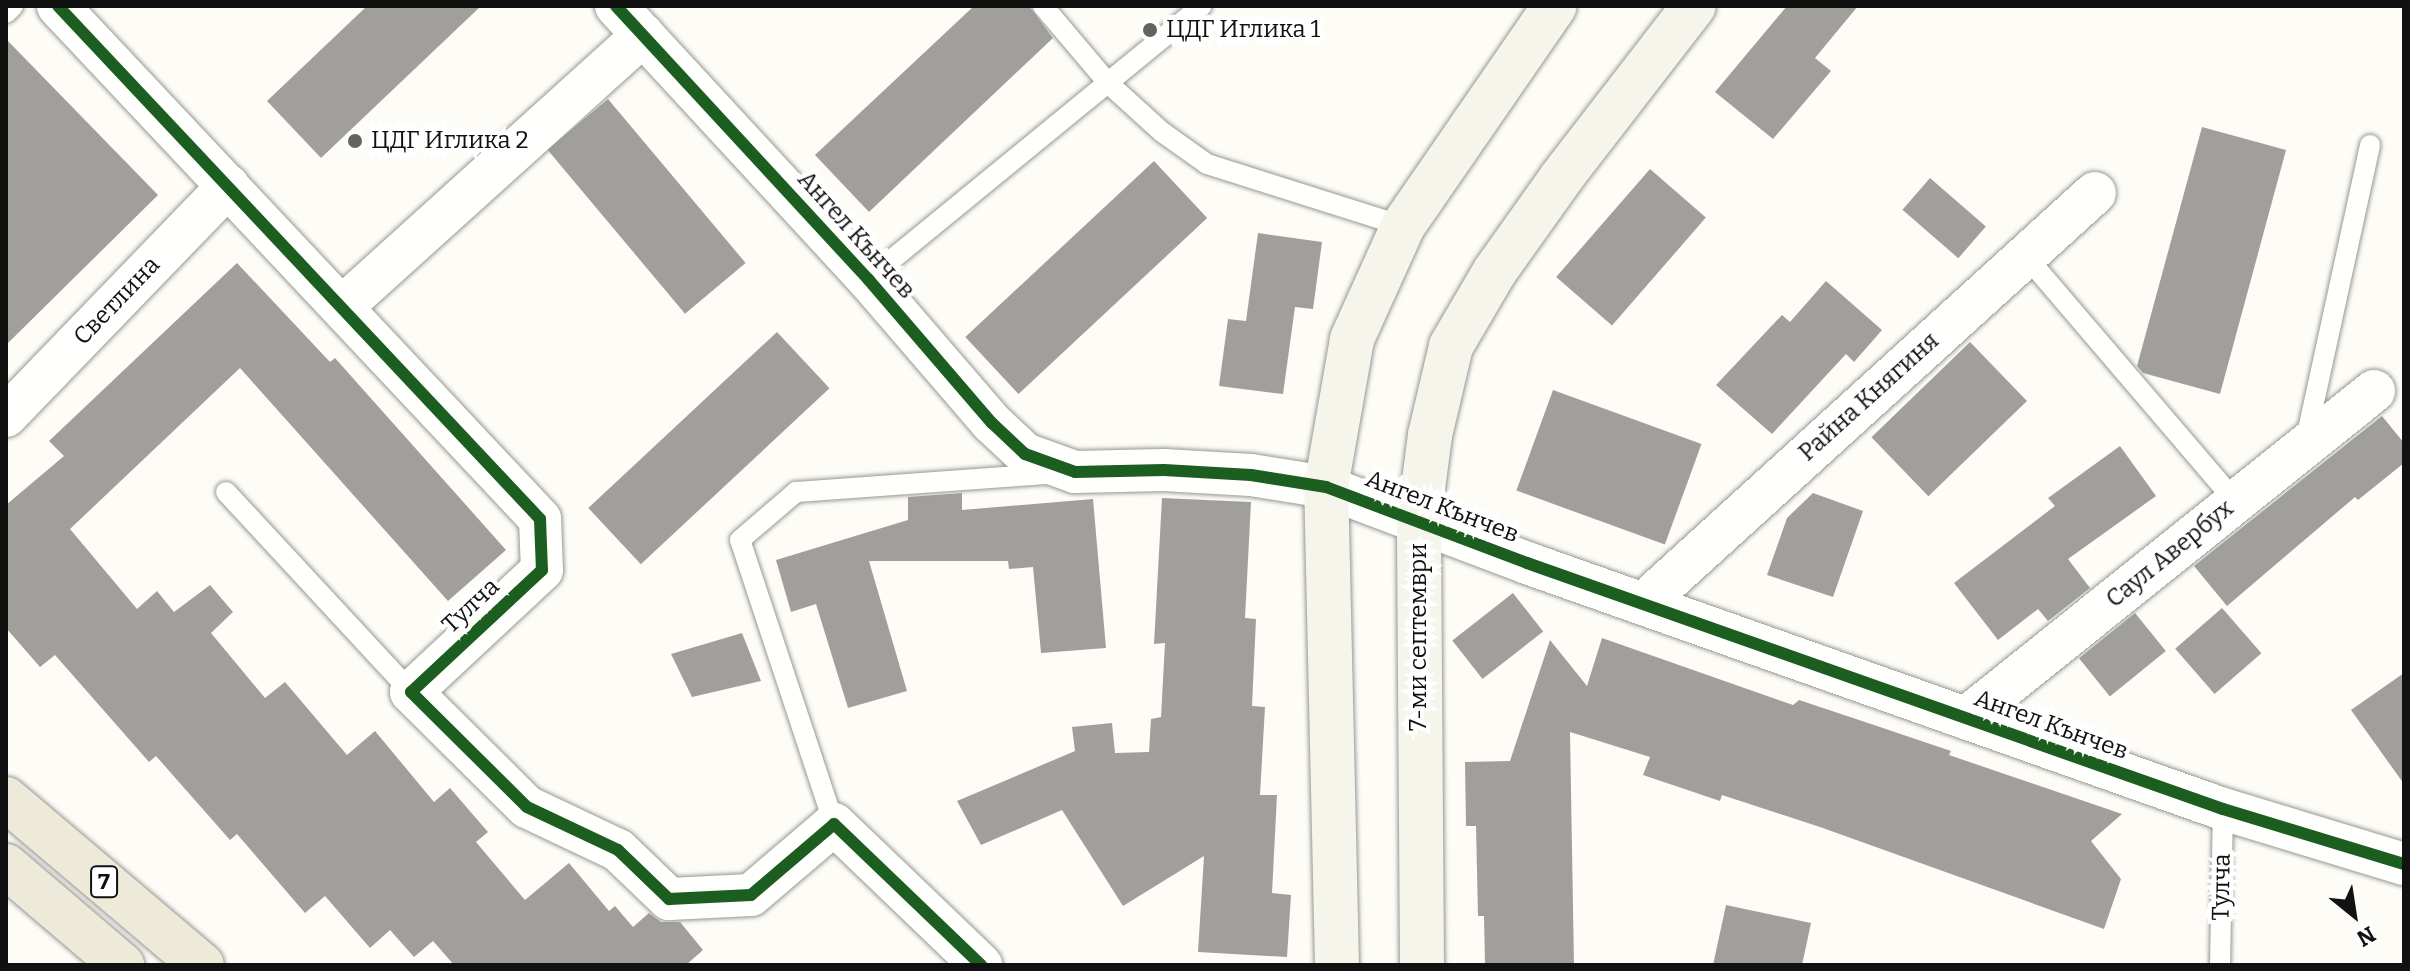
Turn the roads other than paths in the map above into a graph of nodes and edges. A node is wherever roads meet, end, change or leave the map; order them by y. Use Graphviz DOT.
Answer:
graph roads {
  1 [pos="13,6"];
  2 [pos="58,6"];
  3 [pos="1043,6"];
  4 [pos="1202,6"];
  5 [pos="1555,6"];
  6 [pos="1694,6"];
  7 [pos="6,13"];
  8 [pos="629,20"];
  9 [pos="1108,83"];
  10 [pos="2370,145"];
  11 [pos="228,186"];
  12 [pos="2095,193"];
  13 [pos="1403,226"];
  14 [pos="2025,255"];
  15 [pos="868,279"];
  16 [pos="342,307"];
  17 [pos="2374,391"];
  18 [pos="6,416"];
  19 [pos="2304,447"];
  20 [pos="1075,472"];
  21 [pos="1326,487"];
  22 [pos="226,492"];
  23 [pos="2236,502"];
  24 [pos="1419,519"];
  25 [pos="1645,602"];
  26 [pos="411,692"];
  27 [pos="1966,718"];
  28 [pos="6,799"];
  29 [pos="2223,809"];
  30 [pos="834,824"];
  31 [pos="2404,864"];
  32 [pos="6,866"];
  33 [pos="122,965"];
  34 [pos="202,965"];
  35 [pos="981,965"];
  36 [pos="1337,965"];
  37 [pos="1422,965"];
  38 [pos="2220,965"];
  1 -- 7 [label="lane"];
  2 -- 11 [label="street, Тулча"];
  3 -- 9 [label="lane"];
  4 -- 9 [label="lane"];
  5 -- 13 [label="main road"];
  6 -- 24 [label="main road, 7-ми септември"];
  8 -- 15 [label="street, Ангел Кънчев"];
  8 -- 16 [label="street"];
  9 -- 13 [label="lane"];
  9 -- 15 [label="lane"];
  10 -- 19 [label="lane"];
  11 -- 16 [label="street, Тулча"];
  11 -- 18 [label="street, Светлина"];
  12 -- 14 [label="street, Райна Княгиня"];
  13 -- 21 [label="main road"];
  14 -- 23 [label="lane"];
  14 -- 25 [label="street, Райна Княгиня"];
  15 -- 20 [label="street, Ангел Кънчев"];
  16 -- 26 [label="street, Тулча"];
  17 -- 19 [label="street, Саул Авербух"];
  19 -- 23 [label="street, Саул Авербух"];
  20 -- 21 [label="street, Ангел Кънчев"];
  20 -- 30 [label="lane, Ангел Кънчев"];
  21 -- 24 [label="street, Ангел Кънчев"];
  21 -- 36 [label="main road"];
  22 -- 26 [label="lane"];
  23 -- 27 [label="street, Саул Авербух"];
  24 -- 25 [label="street, Ангел Кънчев"];
  24 -- 37 [label="main road, 7-ми септември"];
  25 -- 27 [label="street, Ангел Кънчев"];
  26 -- 30 [label="street"];
  27 -- 29 [label="street, Ангел Кънчев"];
  28 -- 34 [label="main road, 7"];
  29 -- 31 [label="street, Ангел Кънчев"];
  29 -- 38 [label="lane, Тулча"];
  30 -- 35 [label="street"];
  32 -- 33 [label="main road, 7"];
}
